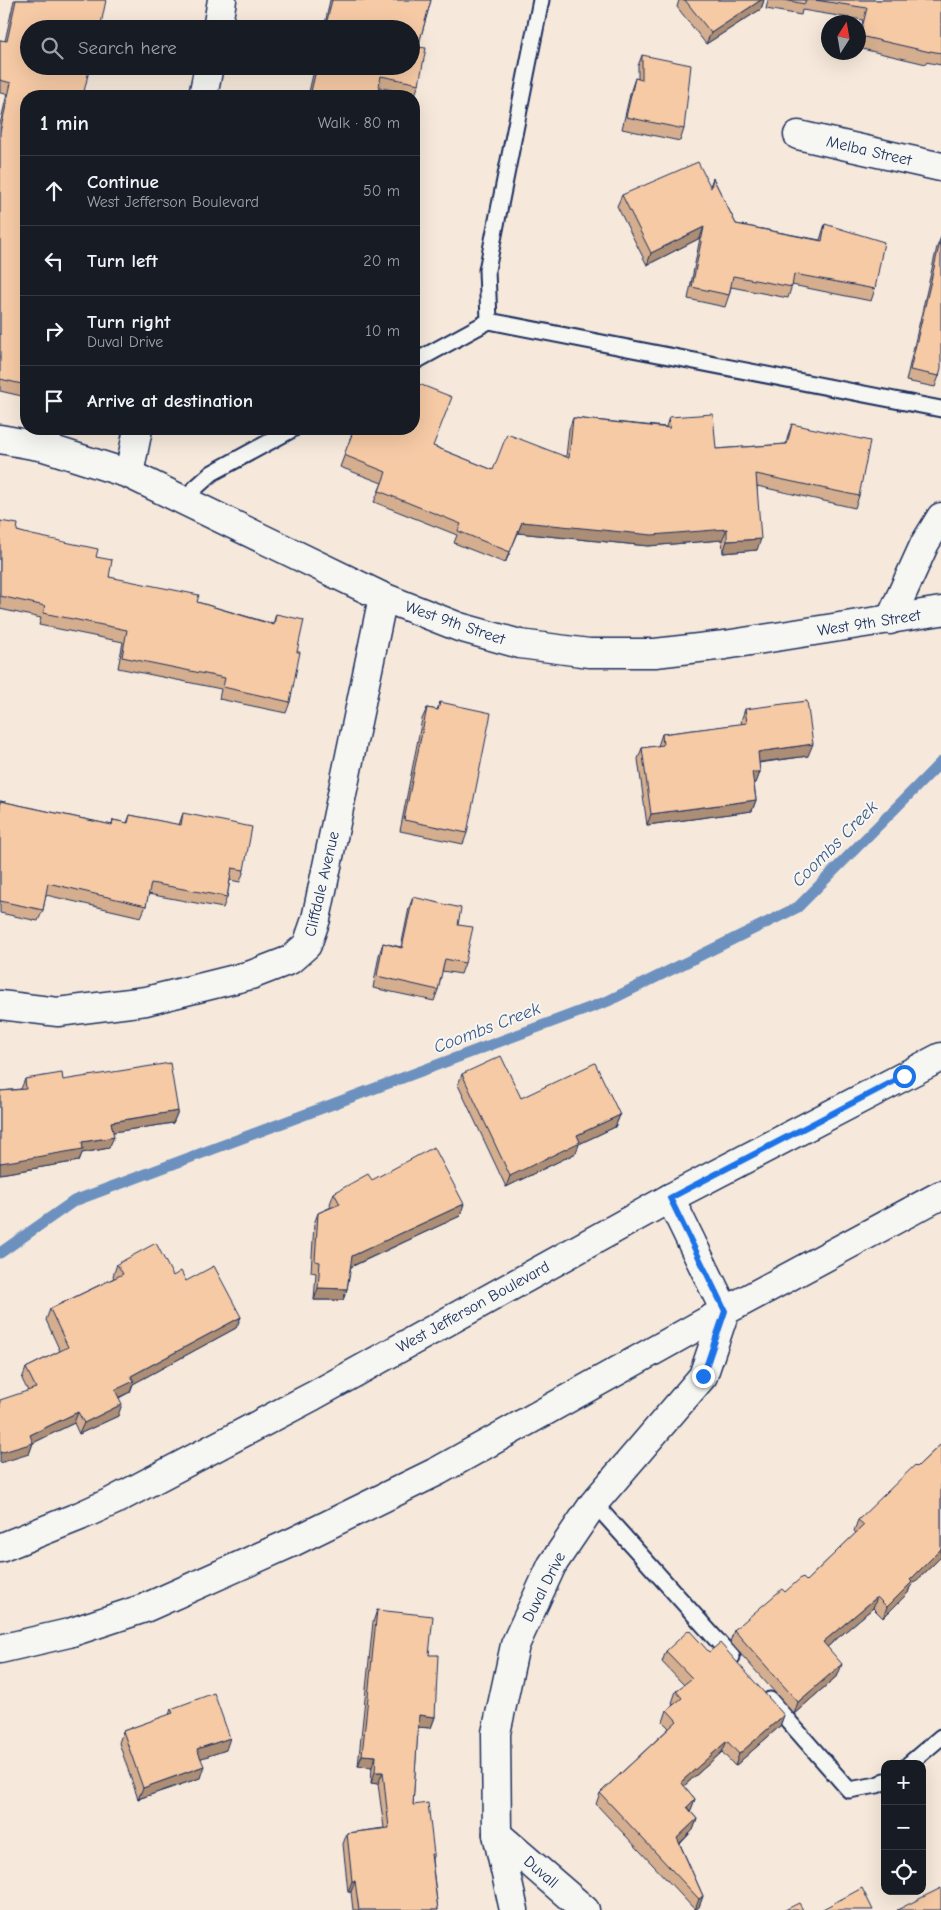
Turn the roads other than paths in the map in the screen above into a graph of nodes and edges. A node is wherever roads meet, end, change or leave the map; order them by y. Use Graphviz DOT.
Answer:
graph roads {
  1 [pos="222,0"];
  2 [pos="541,0"];
  3 [pos="219,20"];
  4 [pos="207,75"];
  5 [pos="204,90"];
  6 [pos="798,135"];
  7 [pos="941,168"];
  8 [pos="489,321"];
  9 [pos="420,359"];
  10 [pos="941,409"];
  11 [pos="137,435"];
  12 [pos="282,435"];
  13 [pos="0,439"];
  14 [pos="129,474"];
  15 [pos="183,499"];
  16 [pos="941,517"];
  17 [pos="383,597"];
  18 [pos="941,612"];
  19 [pos="890,620"];
  20 [pos="0,1005"];
  21 [pos="941,1057"];
  22 [pos="941,1195"];
  23 [pos="670,1198"];
  24 [pos="725,1311"];
  25 [pos="594,1503"];
  26 [pos="0,1548"];
  27 [pos="0,1649"];
  28 [pos="738,1665"];
  29 [pos="758,1687"];
  30 [pos="941,1737"];
  31 [pos="914,1760"];
  32 [pos="881,1783"];
  33 [pos="497,1834"];
  34 [pos="514,1910"];
  35 [pos="585,1910"];
  1 -- 3 [label="street"];
  2 -- 8 [label="lane"];
  4 -- 5 [label="street"];
  6 -- 7 [label="street, Melba Street"];
  8 -- 9 [label="lane"];
  8 -- 10 [label="lane"];
  11 -- 14 [label="street"];
  12 -- 15 [label="lane"];
  13 -- 14 [label="street, West 9th Street"];
  14 -- 15 [label="street, West 9th Street"];
  15 -- 17 [label="street, West 9th Street"];
  16 -- 19 [label="street"];
  17 -- 19 [label="street, West 9th Street"];
  17 -- 20 [label="street, Cliffdale Avenue"];
  18 -- 19 [label="street, West 9th Street"];
  21 -- 23 [label="street, West Jefferson Boulevard"];
  22 -- 24 [label="street"];
  23 -- 24 [label="street"];
  23 -- 26 [label="street, West Jefferson Boulevard"];
  24 -- 25 [label="street, Duval Drive"];
  24 -- 27 [label="street"];
  25 -- 28 [label="lane"];
  25 -- 33 [label="street, Duval Drive"];
  29 -- 32 [label="lane"];
  30 -- 31 [label="lane"];
  33 -- 34 [label="street, Duval Drive"];
  33 -- 35 [label="street, Duvall"];
}
